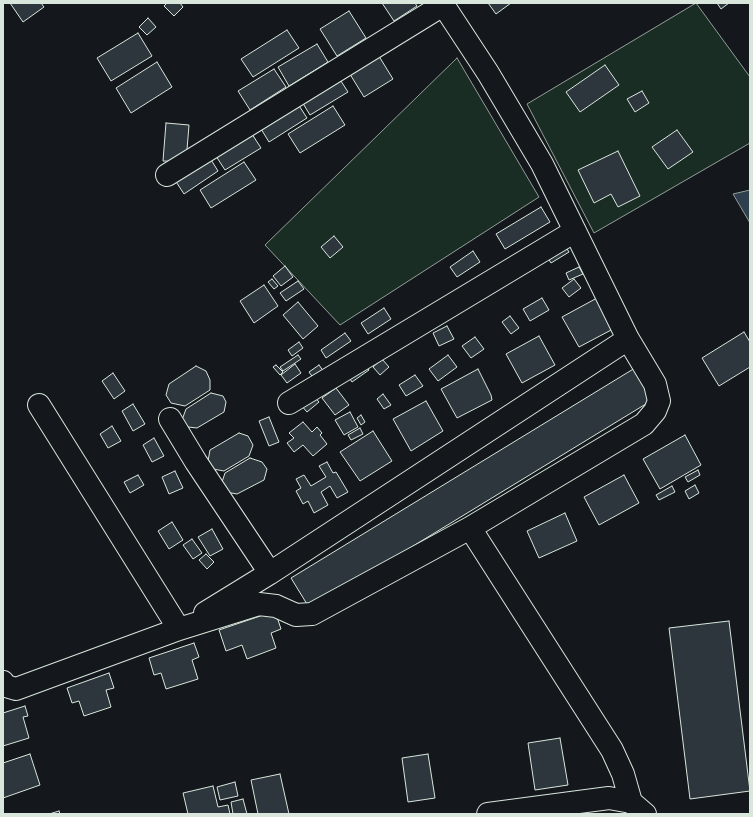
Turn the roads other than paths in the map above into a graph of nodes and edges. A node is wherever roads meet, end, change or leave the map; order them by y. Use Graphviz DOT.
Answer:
graph roads {
  1 [pos="442,4"];
  2 [pos="167,175"];
  3 [pos="575,231"];
  4 [pos="628,339"];
  5 [pos="289,403"];
  6 [pos="39,405"];
  7 [pos="170,419"];
  8 [pos="470,528"];
  9 [pos="270,573"];
  10 [pos="179,629"];
  11 [pos="3,682"];
  12 [pos="638,808"];
  13 [pos="488,814"];
  1 -- 2 [label="street"];
  1 -- 3 [label="street"];
  3 -- 4 [label="street"];
  3 -- 5 [label="street"];
  4 -- 8 [label="street"];
  4 -- 9 [label="street"];
  6 -- 10 [label="street"];
  7 -- 9 [label="street"];
  8 -- 10 [label="street"];
  8 -- 12 [label="street"];
  9 -- 10 [label="street"];
  10 -- 11 [label="street"];
  12 -- 13 [label="street"];
}
